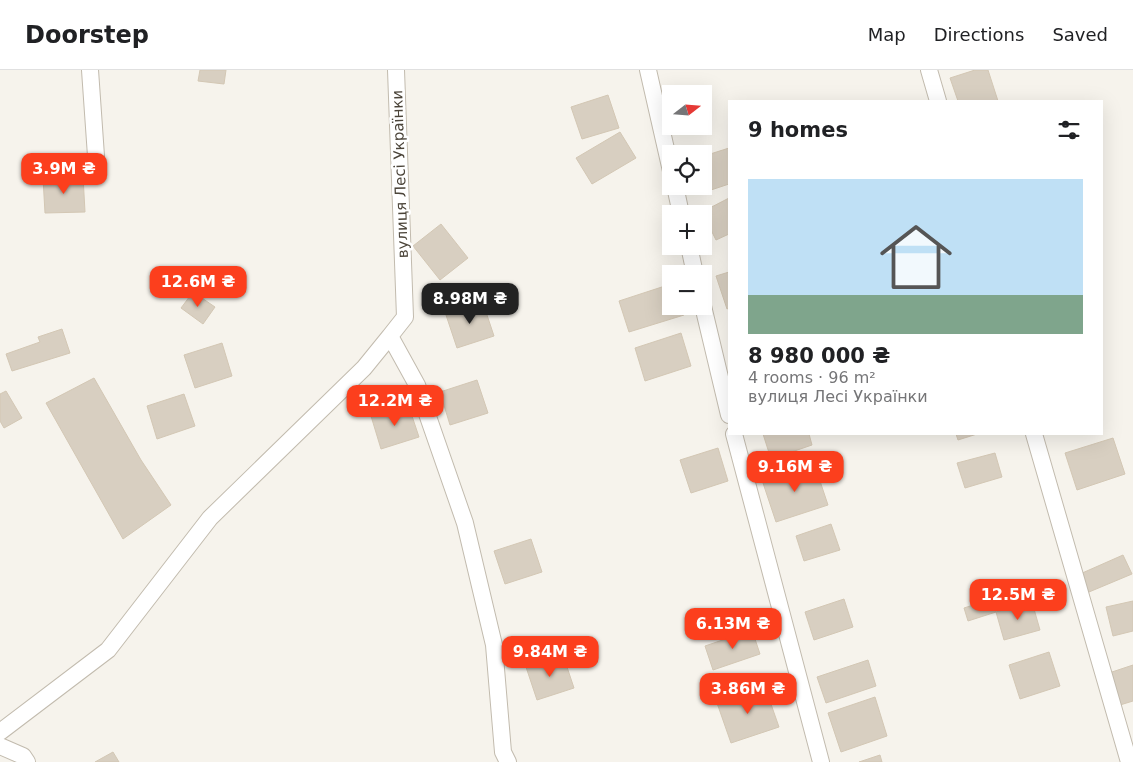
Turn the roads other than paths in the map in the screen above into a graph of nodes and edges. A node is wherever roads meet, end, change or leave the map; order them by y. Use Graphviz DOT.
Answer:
graph roads {
  1 [pos="90,70"];
  2 [pos="396,70"];
  3 [pos="648,70"];
  4 [pos="929,70"];
  5 [pos="938,100"];
  6 [pos="665,145"];
  7 [pos="96,156"];
  8 [pos="705,315"];
  9 [pos="390,336"];
  10 [pos="728,412"];
  11 [pos="734,435"];
  12 [pos="1034,435"];
  13 [pos="0,732"];
  14 [pos="0,746"];
  15 [pos="27,762"];
  16 [pos="508,762"];
  17 [pos="821,762"];
  18 [pos="1129,762"];
  1 -- 7 [label="street"];
  2 -- 9 [label="street, вулиця Лесі Українки"];
  3 -- 6 [label="street"];
  4 -- 5 [label="street"];
  8 -- 10 [label="street"];
  9 -- 13 [label="street, вулиця Лесі Українки"];
  9 -- 16 [label="street"];
  11 -- 17 [label="street"];
  12 -- 18 [label="street"];
  14 -- 15 [label="street"];
}
